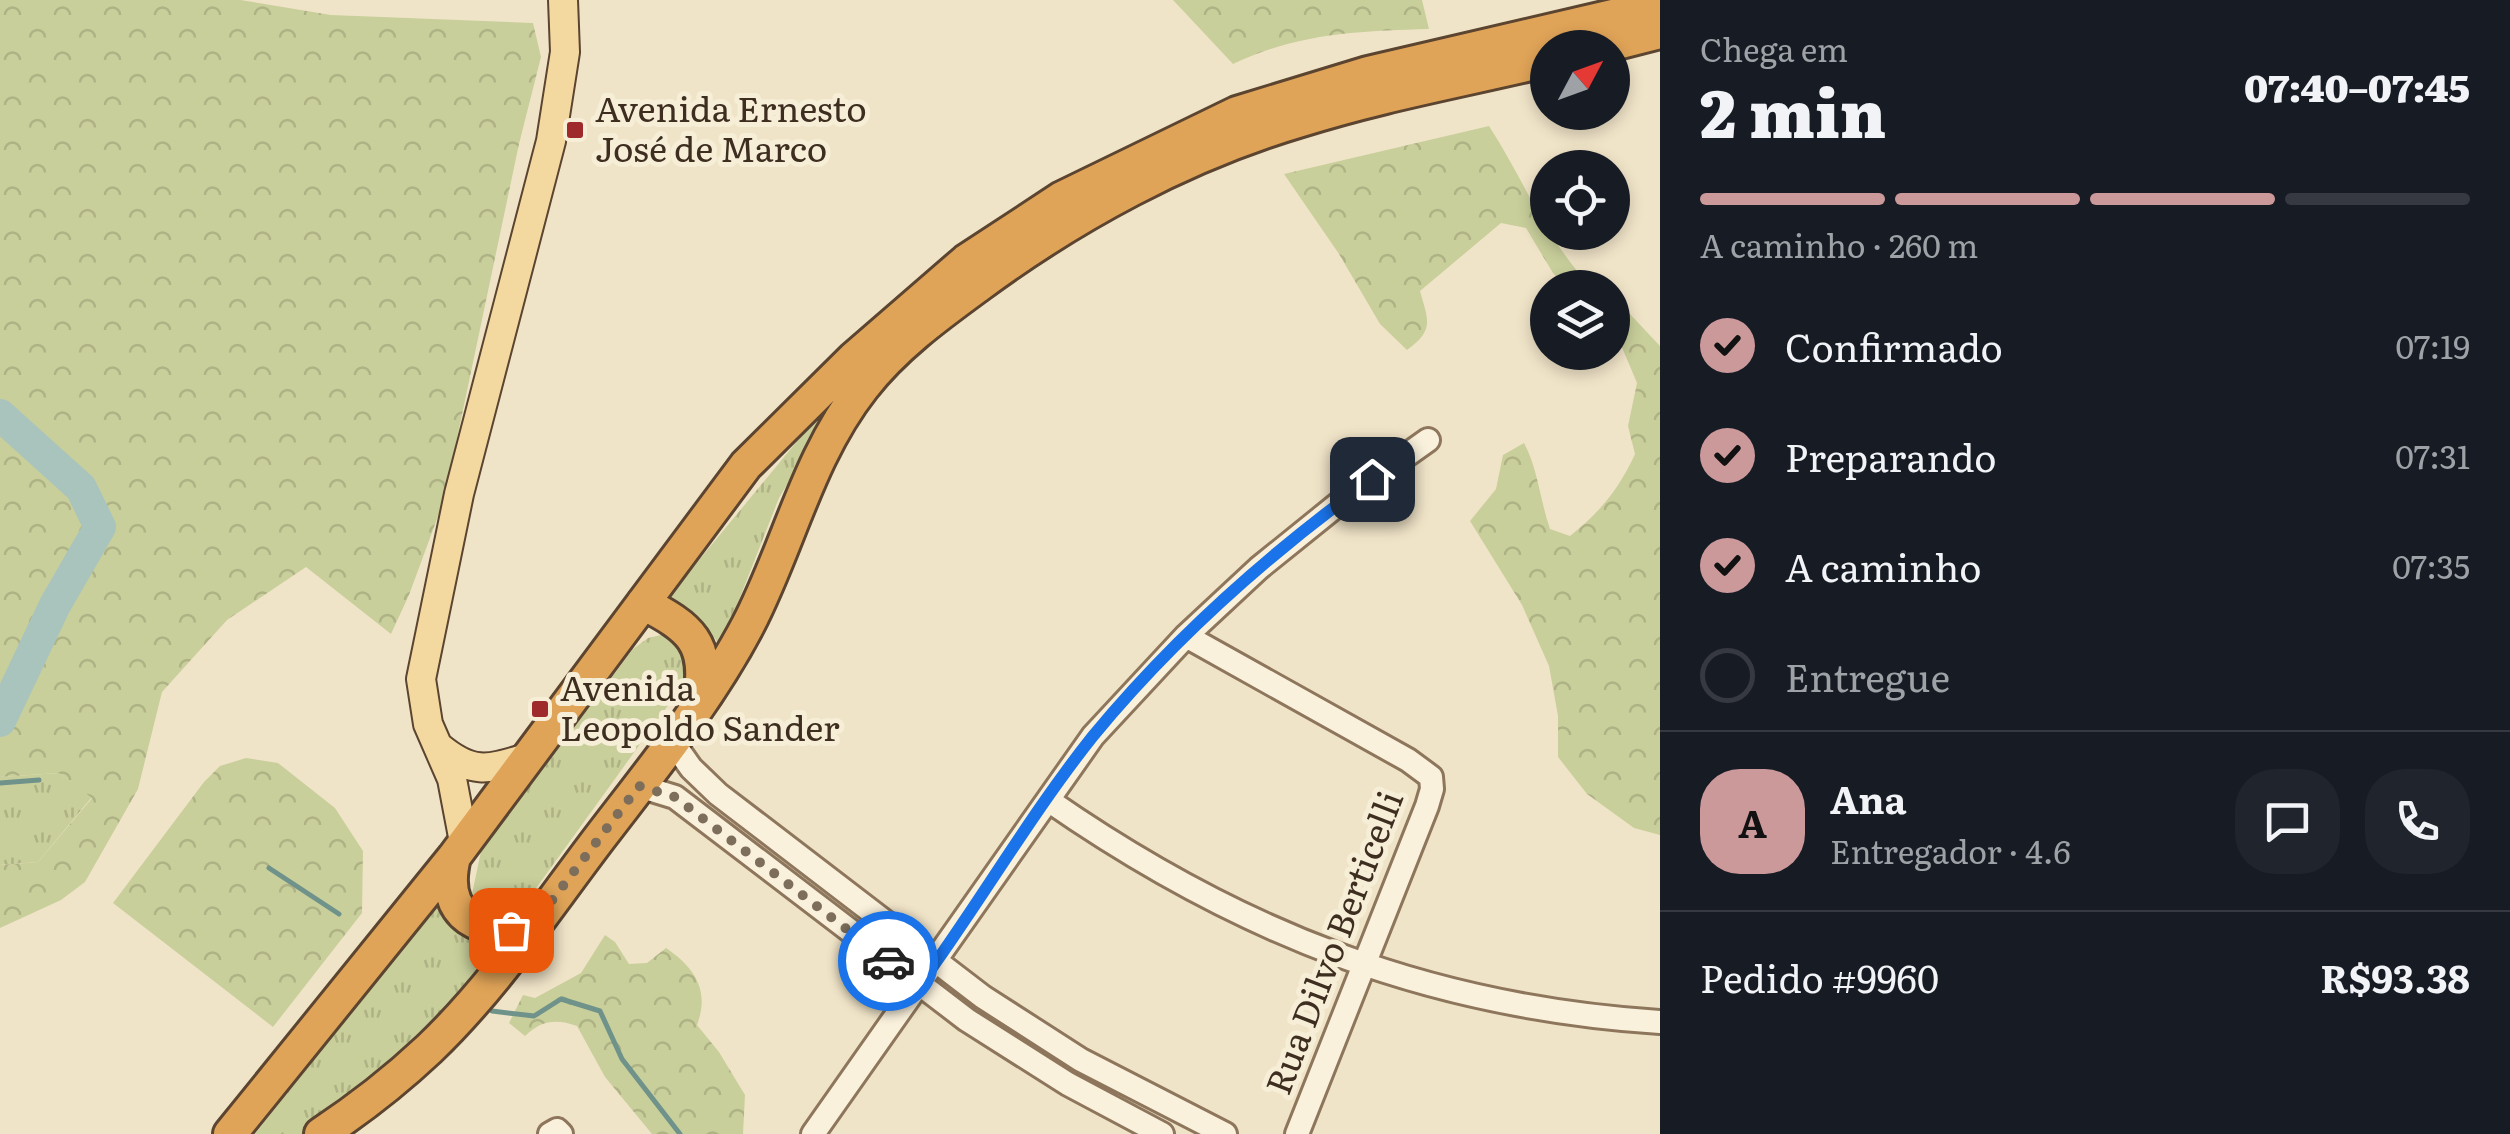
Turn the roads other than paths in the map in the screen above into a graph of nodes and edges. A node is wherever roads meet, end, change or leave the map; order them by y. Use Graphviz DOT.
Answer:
graph roads {
  1 [pos="563,0"];
  2 [pos="1660,5"];
  3 [pos="1660,32"];
  4 [pos="1630,40"];
  5 [pos="1530,64"];
  6 [pos="1428,440"];
  7 [pos="643,603"];
  8 [pos="1186,636"];
  9 [pos="700,704"];
  10 [pos="672,741"];
  11 [pos="439,747"];
  12 [pos="530,756"];
  13 [pos="639,786"];
  14 [pos="1048,800"];
  15 [pos="459,850"];
  16 [pos="534,924"];
  17 [pos="935,964"];
  18 [pos="1363,966"];
  19 [pos="919,986"];
  20 [pos="1660,1022"];
  21 [pos="230,1134"];
  22 [pos="321,1134"];
  23 [pos="813,1134"];
  24 [pos="1162,1134"];
  25 [pos="1225,1134"];
  26 [pos="1298,1134"];
  1 -- 11 [label="main road"];
  2 -- 7 [label="highway"];
  3 -- 4 [label="highway"];
  5 -- 9 [label="highway"];
  6 -- 8 [label="street"];
  7 -- 9 [label="highway"];
  7 -- 12 [label="highway"];
  8 -- 14 [label="street"];
  8 -- 18 [label="street, Rua Dilvo Berticelli"];
  9 -- 10 [label="highway"];
  10 -- 13 [label="highway"];
  10 -- 17 [label="street"];
  11 -- 12 [label="main road"];
  11 -- 15 [label="main road"];
  12 -- 15 [label="highway"];
  13 -- 16 [label="highway"];
  13 -- 19 [label="street"];
  14 -- 17 [label="street"];
  14 -- 18 [label="street"];
  15 -- 16 [label="highway"];
  15 -- 21 [label="highway"];
  16 -- 22 [label="highway"];
  17 -- 19 [label="street"];
  17 -- 25 [label="street"];
  18 -- 20 [label="street"];
  18 -- 26 [label="street, Rua Dilvo Berticelli"];
  19 -- 23 [label="street"];
  19 -- 24 [label="street"];
}
